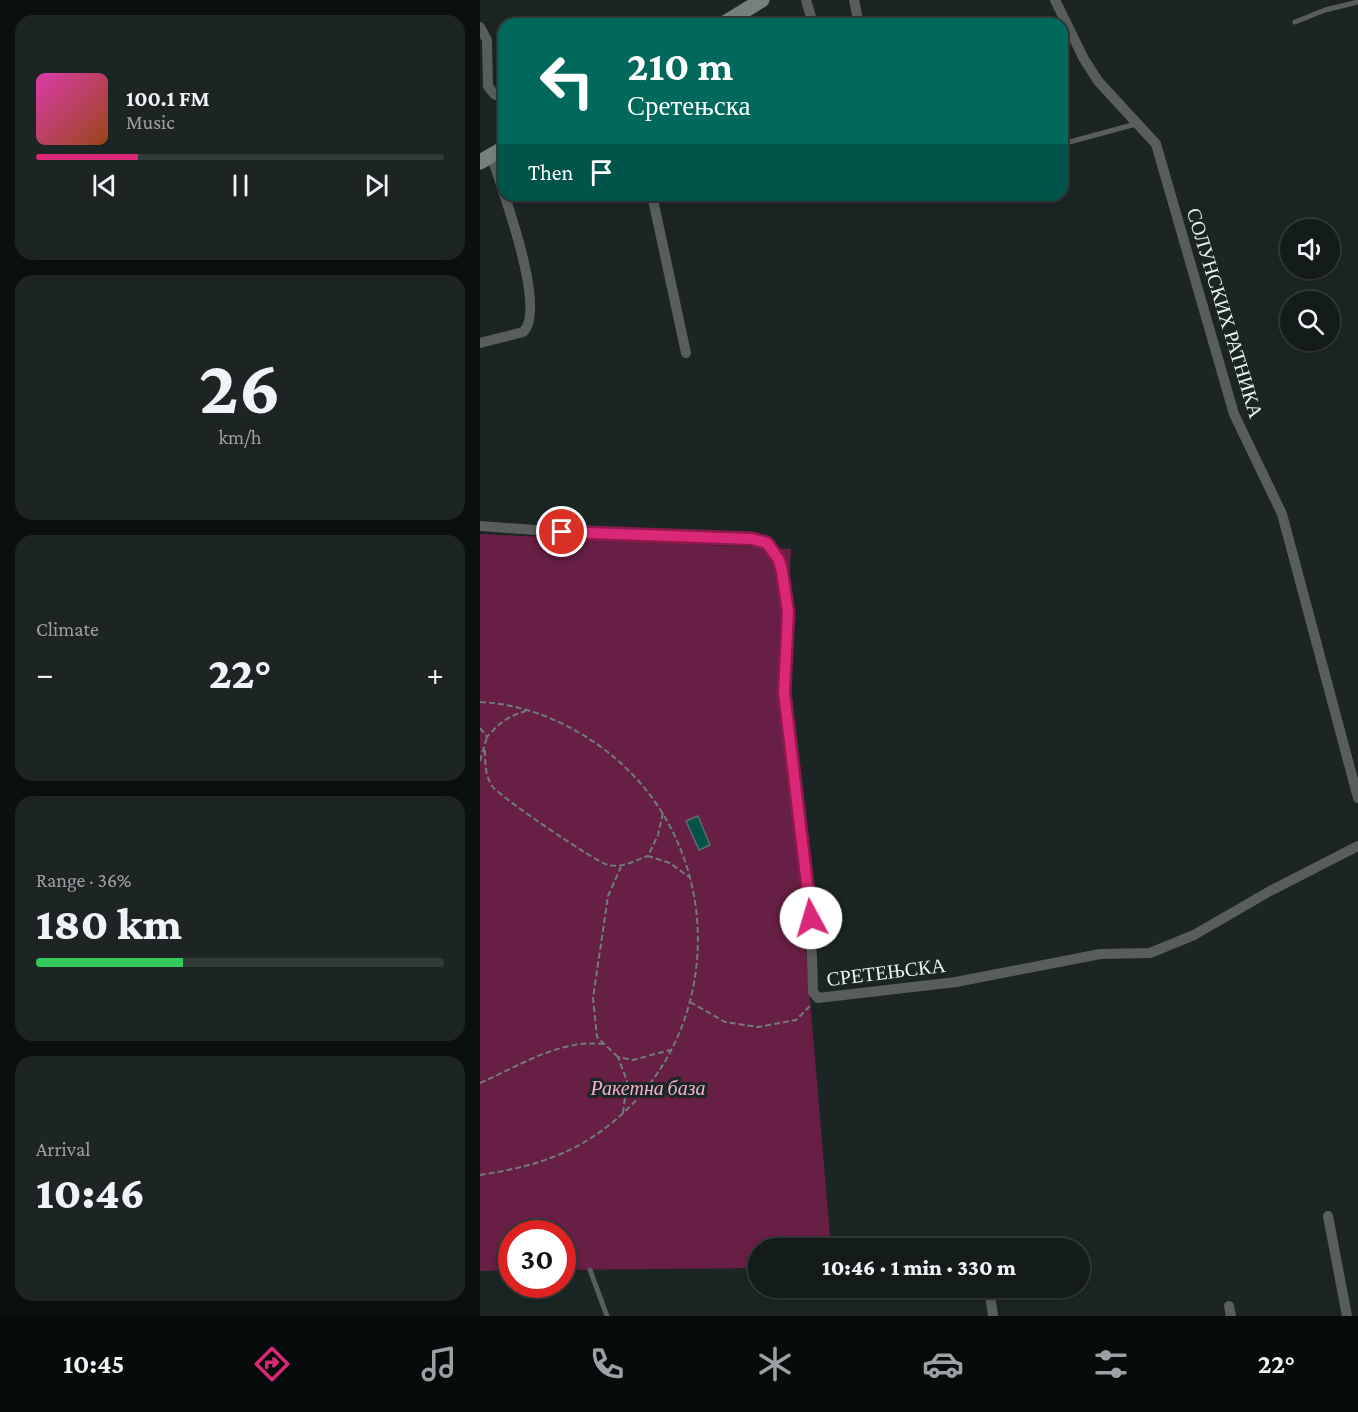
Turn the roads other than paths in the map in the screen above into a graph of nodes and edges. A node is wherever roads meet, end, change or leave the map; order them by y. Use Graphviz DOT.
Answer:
graph roads {
  1 [pos="762,0"];
  2 [pos="806,0"];
  3 [pos="854,0"];
  4 [pos="1055,0"];
  5 [pos="1358,2"];
  6 [pos="733,18"];
  7 [pos="811,18"];
  8 [pos="858,18"];
  9 [pos="1064,18"];
  10 [pos="1295,22"];
  11 [pos="1068,26"];
  12 [pos="480,27"];
  13 [pos="498,96"];
  14 [pos="1137,123"];
  15 [pos="1068,142"];
  16 [pos="492,155"];
  17 [pos="498,175"];
  18 [pos="506,201"];
  19 [pos="653,201"];
  20 [pos="480,343"];
  21 [pos="686,352"];
  22 [pos="480,526"];
  23 [pos="1358,798"];
  24 [pos="1358,846"];
  25 [pos="1328,1216"];
  26 [pos="590,1270"];
  27 [pos="991,1298"];
  28 [pos="608,1316"];
  29 [pos="993,1316"];
  30 [pos="1347,1316"];
  1 -- 6 [label="street"];
  2 -- 7 [label="street"];
  3 -- 8 [label="street"];
  4 -- 9 [label="street, СОЛУНСКИХ РАТНИКА"];
  5 -- 10 [label="lane"];
  11 -- 14 [label="street, СОЛУНСКИХ РАТНИКА"];
  12 -- 13 [label="street"];
  14 -- 15 [label="lane"];
  14 -- 23 [label="street, СОЛУНСКИХ РАТНИКА"];
  16 -- 17 [label="street"];
  18 -- 20 [label="street"];
  19 -- 21 [label="street"];
  22 -- 24 [label="street, СРЕТЕЊСКА"];
  25 -- 30 [label="street"];
  26 -- 28 [label="lane"];
  27 -- 29 [label="street"];
}
